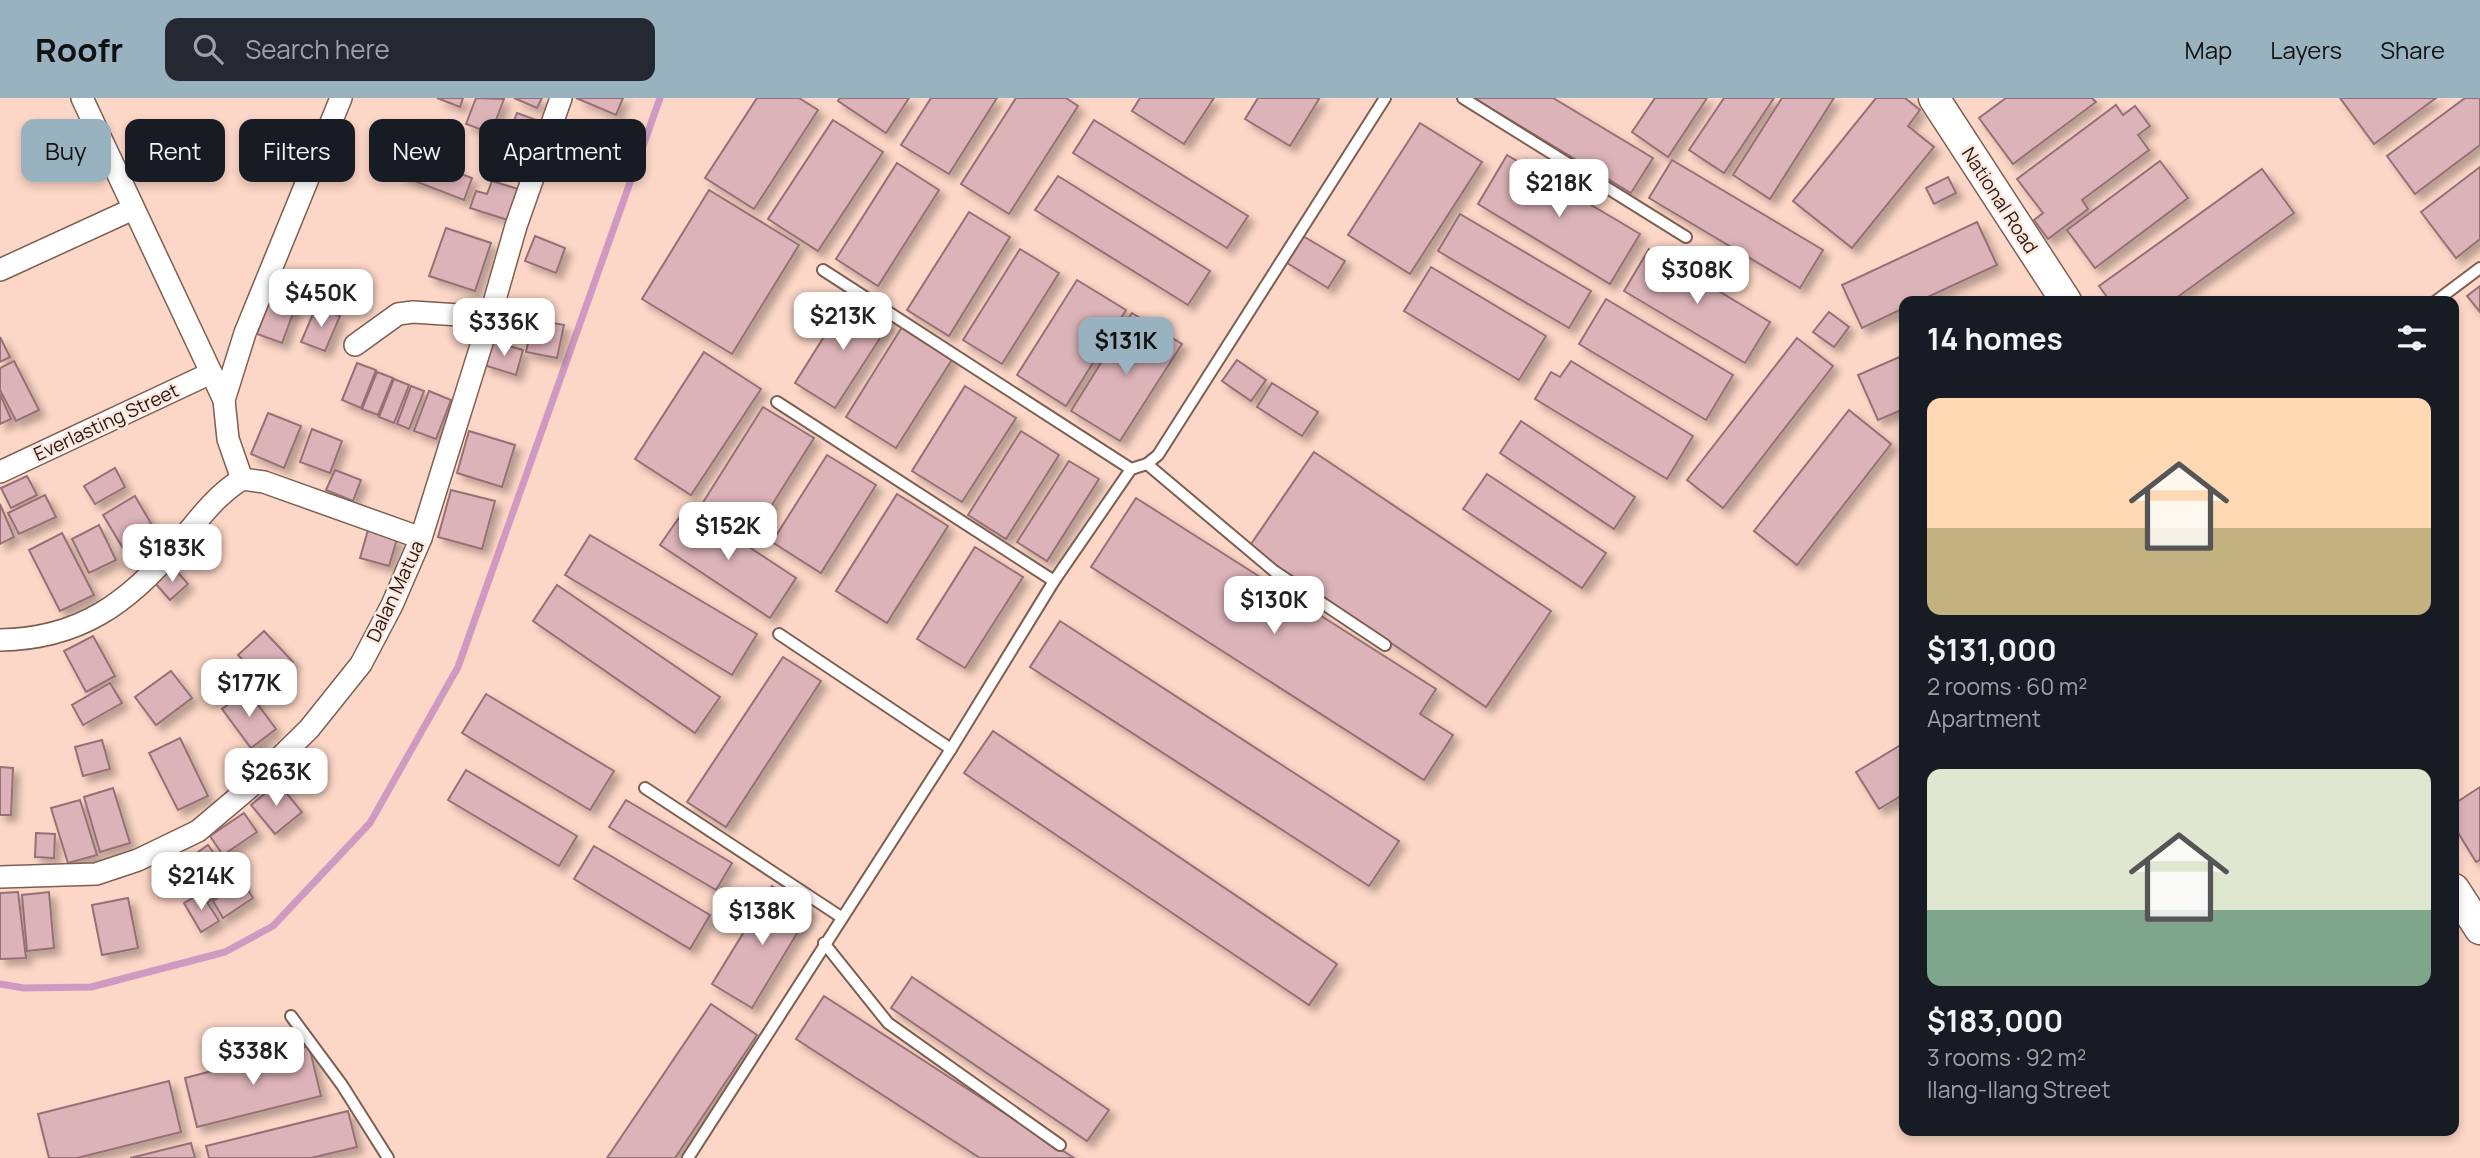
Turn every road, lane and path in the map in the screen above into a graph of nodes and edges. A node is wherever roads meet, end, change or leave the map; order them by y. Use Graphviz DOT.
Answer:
graph roads {
  1 [pos="82,98"];
  2 [pos="341,98"];
  3 [pos="561,98"];
  4 [pos="1385,98"];
  5 [pos="1463,98"];
  6 [pos="1934,98"];
  7 [pos="132,209"];
  8 [pos="1686,237"];
  9 [pos="2480,268"];
  10 [pos="0,270"];
  11 [pos="823,270"];
  12 [pos="2063,296"];
  13 [pos="2443,296"];
  14 [pos="491,317"];
  15 [pos="355,345"];
  16 [pos="211,373"];
  17 [pos="224,400"];
  18 [pos="777,402"];
  19 [pos="1147,464"];
  20 [pos="1131,469"];
  21 [pos="0,472"];
  22 [pos="242,479"];
  23 [pos="421,538"];
  24 [pos="1054,581"];
  25 [pos="779,634"];
  26 [pos="0,640"];
  27 [pos="1385,645"];
  28 [pos="951,749"];
  29 [pos="645,788"];
  30 [pos="0,877"];
  31 [pos="2459,897"];
  32 [pos="841,917"];
  33 [pos="2480,929"];
  34 [pos="824,943"];
  35 [pos="291,1016"];
  36 [pos="1060,1144"];
  37 [pos="388,1158"];
  38 [pos="688,1158"];
  1 -- 7 [label="street"];
  2 -- 17 [label="street"];
  3 -- 14 [label="street, Dalan Matua"];
  4 -- 19 [label="lane"];
  5 -- 8 [label="lane"];
  6 -- 12 [label="main road, National Road"];
  7 -- 10 [label="street"];
  7 -- 16 [label="street"];
  9 -- 13 [label="lane"];
  11 -- 20 [label="lane"];
  14 -- 15 [label="street"];
  14 -- 23 [label="street, Dalan Matua"];
  16 -- 17 [label="street"];
  16 -- 21 [label="street, Everlasting Street"];
  17 -- 22 [label="street"];
  18 -- 24 [label="lane"];
  19 -- 20 [label="lane"];
  19 -- 27 [label="lane"];
  20 -- 24 [label="lane"];
  22 -- 23 [label="street"];
  22 -- 26 [label="street"];
  23 -- 30 [label="street, Dalan Matua"];
  24 -- 28 [label="lane"];
  25 -- 28 [label="lane"];
  28 -- 32 [label="lane"];
  29 -- 32 [label="lane"];
  31 -- 33 [label="main road"];
  32 -- 34 [label="lane"];
  34 -- 36 [label="lane"];
  34 -- 38 [label="lane"];
  35 -- 37 [label="lane"];
}
